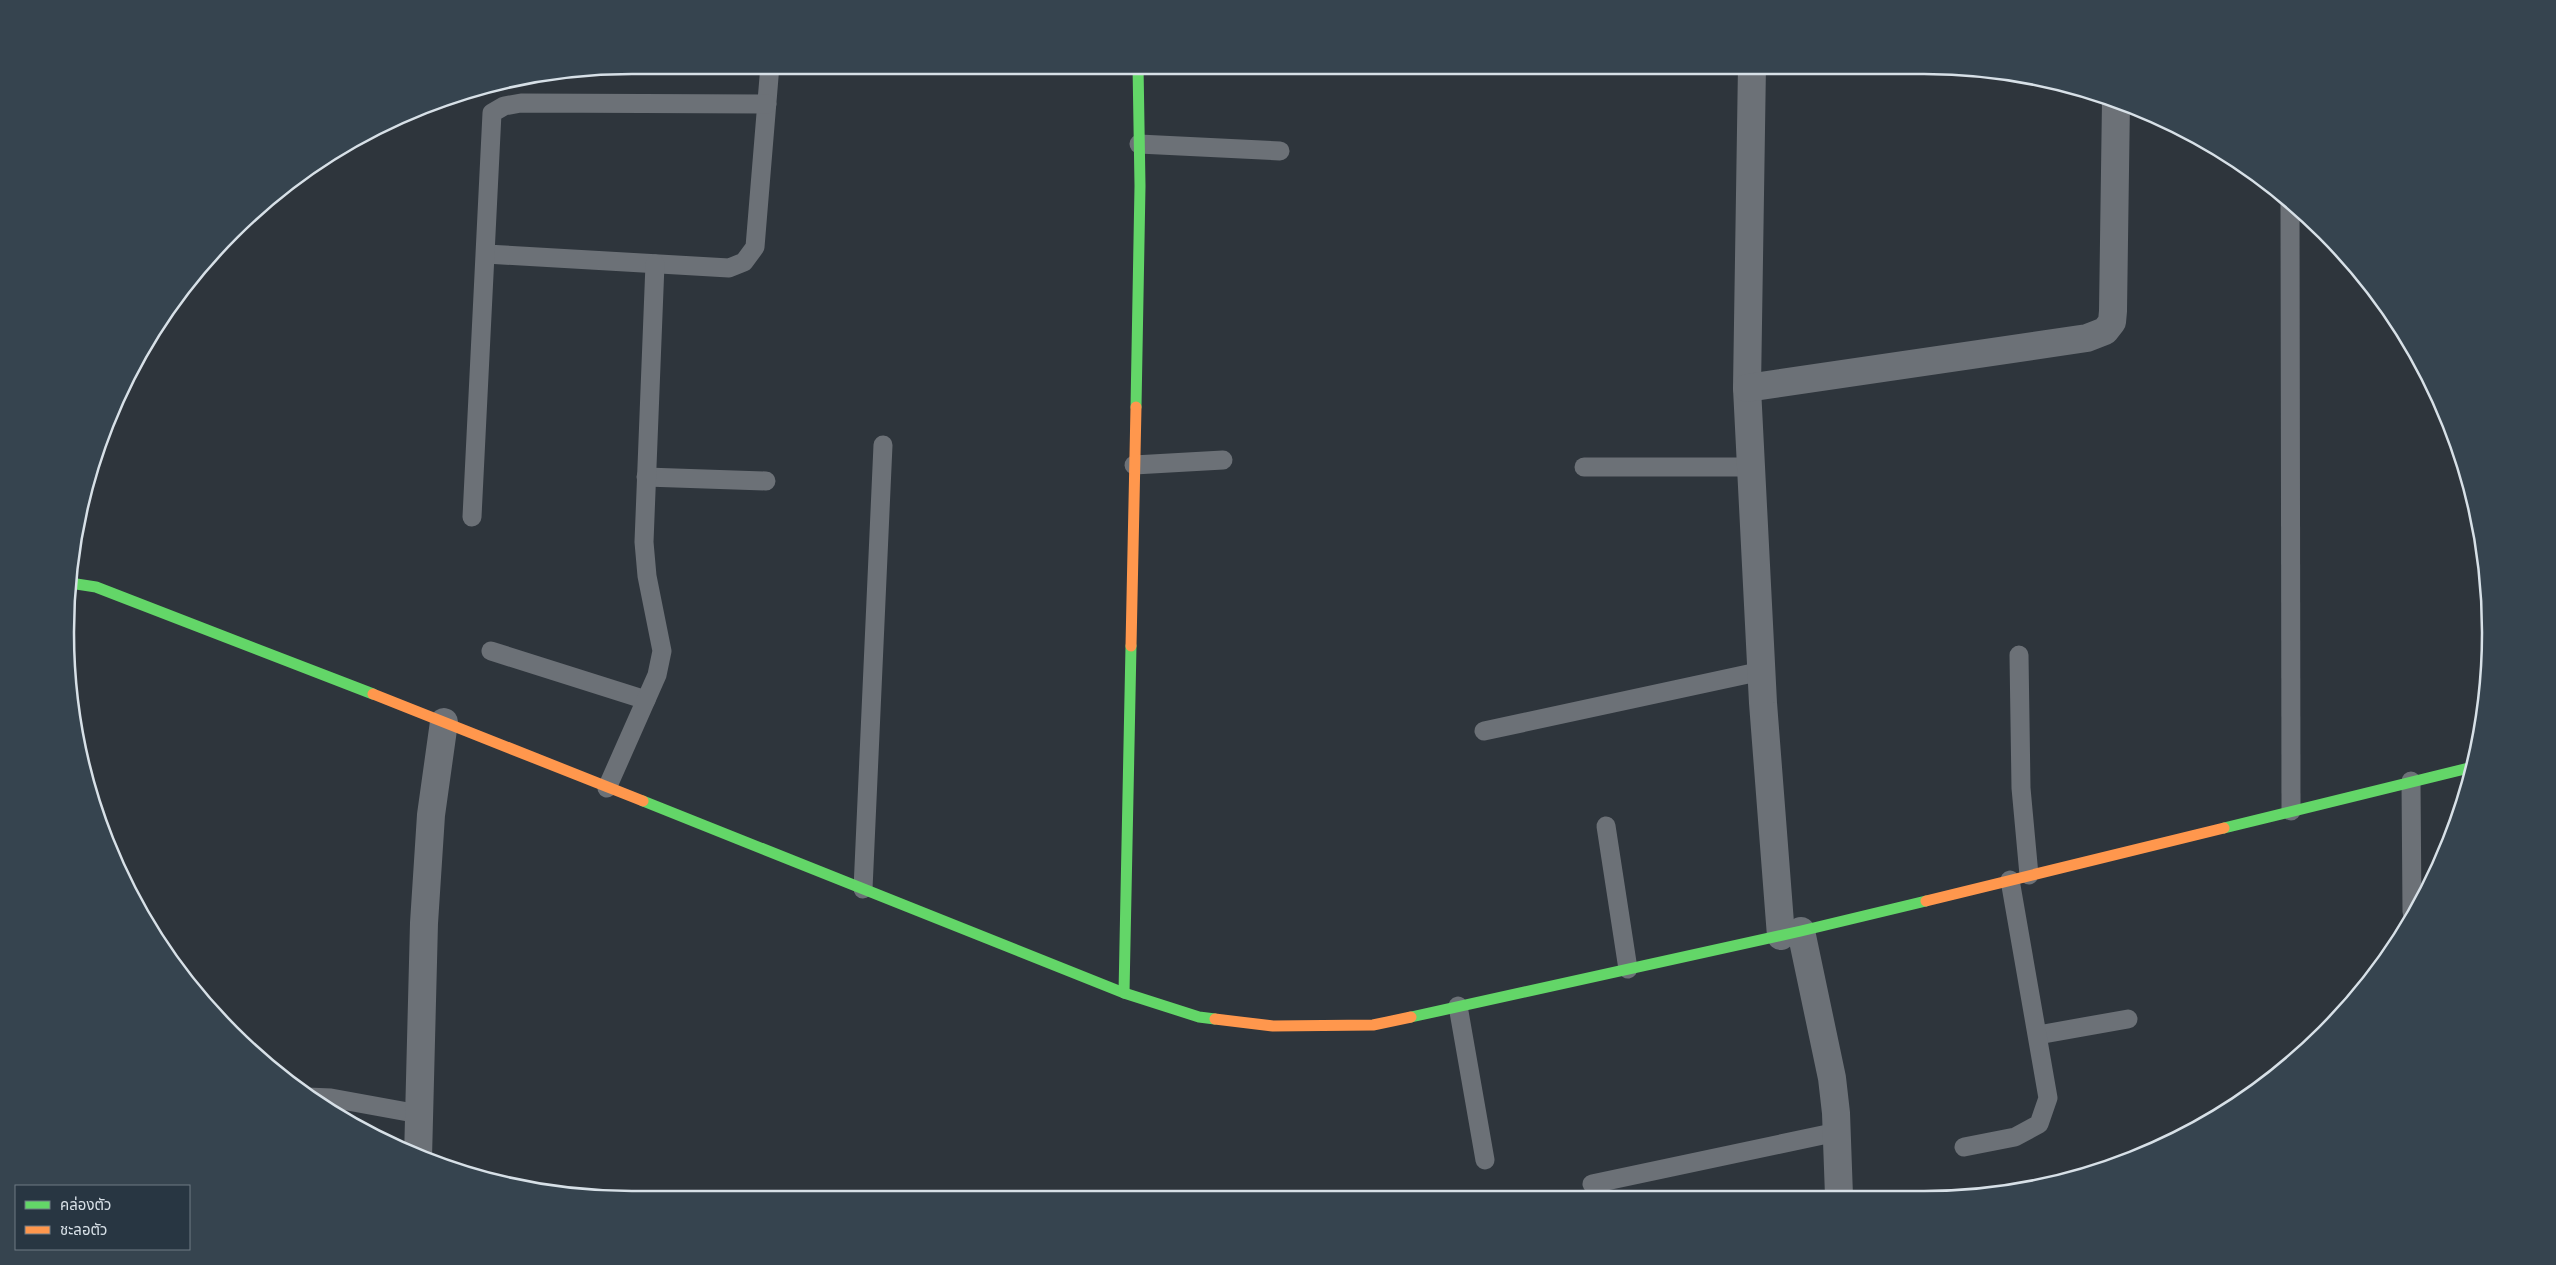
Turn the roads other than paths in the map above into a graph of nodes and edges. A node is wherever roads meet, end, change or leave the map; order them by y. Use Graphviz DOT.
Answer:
graph roads {
  1 [pos="769,74"];
  2 [pos="1138,74"];
  3 [pos="1752,74"];
  4 [pos="767,104"];
  5 [pos="2116,108"];
  6 [pos="1139,144"];
  7 [pos="1280,151"];
  8 [pos="2290,210"];
  9 [pos="486,254"];
  10 [pos="655,264"];
  11 [pos="1747,388"];
  12 [pos="884,445"];
  13 [pos="1223,460"];
  14 [pos="1134,465"];
  15 [pos="1584,467"];
  16 [pos="1751,467"];
  17 [pos="646,477"];
  18 [pos="766,481"];
  19 [pos="472,517"];
  20 [pos="76,584"];
  21 [pos="491,651"];
  22 [pos="2018,656"];
  23 [pos="1762,670"];
  24 [pos="646,700"];
  25 [pos="444,722"];
  26 [pos="1484,730"];
  27 [pos="2465,769"];
  28 [pos="2411,781"];
  29 [pos="607,788"];
  30 [pos="2290,811"];
  31 [pos="1606,826"];
  32 [pos="2028,875"];
  33 [pos="2010,880"];
  34 [pos="862,889"];
  35 [pos="2412,903"];
  36 [pos="1791,934"];
  37 [pos="1628,969"];
  38 [pos="1124,993"];
  39 [pos="1458,1006"];
  40 [pos="2128,1019"];
  41 [pos="2038,1034"];
  42 [pos="323,1098"];
  43 [pos="418,1114"];
  44 [pos="1837,1132"];
  45 [pos="1964,1147"];
  46 [pos="418,1149"];
  47 [pos="1485,1160"];
  48 [pos="1592,1184"];
  49 [pos="1839,1191"];
  1 -- 4 [label="lane"];
  2 -- 6 [label="street"];
  3 -- 11 [label="street"];
  4 -- 9 [label="lane"];
  4 -- 10 [label="lane"];
  5 -- 11 [label="street"];
  6 -- 7 [label="lane"];
  6 -- 14 [label="street"];
  8 -- 30 [label="lane"];
  9 -- 10 [label="lane"];
  9 -- 19 [label="lane"];
  10 -- 17 [label="lane"];
  11 -- 16 [label="street"];
  12 -- 34 [label="lane"];
  13 -- 14 [label="lane"];
  14 -- 38 [label="street"];
  15 -- 16 [label="lane"];
  16 -- 23 [label="street"];
  17 -- 18 [label="lane"];
  17 -- 24 [label="lane"];
  20 -- 25 [label="street"];
  21 -- 24 [label="lane"];
  22 -- 32 [label="lane"];
  23 -- 26 [label="lane"];
  23 -- 36 [label="street"];
  24 -- 29 [label="lane"];
  25 -- 29 [label="street"];
  25 -- 43 [label="street"];
  27 -- 28 [label="street"];
  28 -- 30 [label="street"];
  28 -- 35 [label="lane"];
  29 -- 34 [label="street"];
  30 -- 32 [label="street"];
  31 -- 37 [label="lane"];
  32 -- 33 [label="street"];
  33 -- 36 [label="street"];
  33 -- 41 [label="lane"];
  34 -- 38 [label="street"];
  36 -- 37 [label="street"];
  36 -- 44 [label="street"];
  37 -- 39 [label="street"];
  38 -- 39 [label="street"];
  39 -- 47 [label="lane"];
  40 -- 41 [label="lane"];
  41 -- 45 [label="lane"];
  42 -- 43 [label="lane"];
  43 -- 46 [label="street"];
  44 -- 48 [label="lane"];
  44 -- 49 [label="street"];
}
